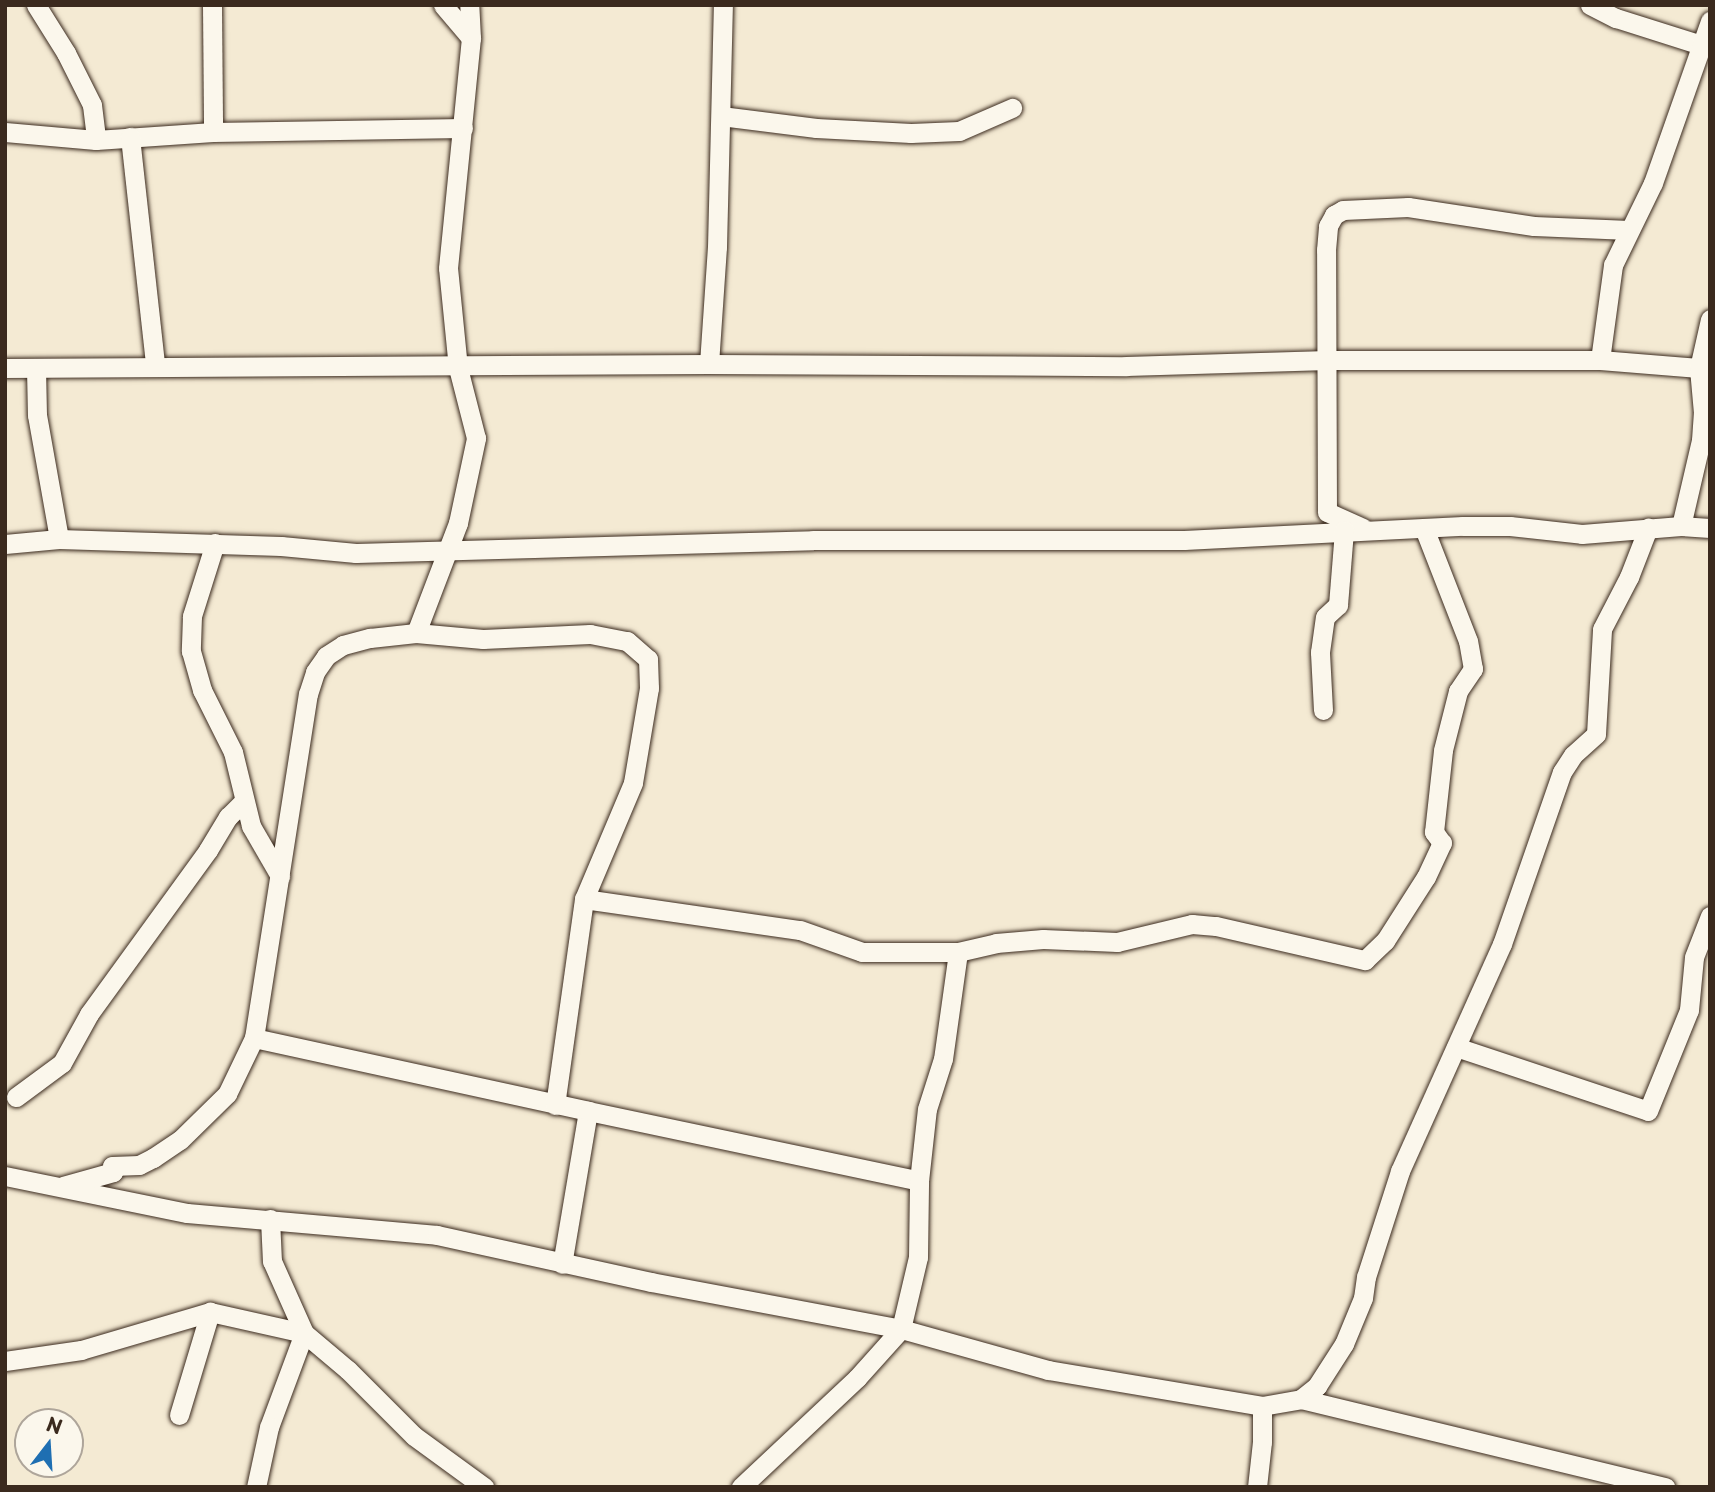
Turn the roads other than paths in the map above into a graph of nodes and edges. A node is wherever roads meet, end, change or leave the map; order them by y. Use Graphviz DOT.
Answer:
graph roads {
  1 [pos="36,5"];
  2 [pos="212,5"];
  3 [pos="443,5"];
  4 [pos="469,5"];
  5 [pos="723,5"];
  6 [pos="1590,5"];
  7 [pos="1618,12"];
  8 [pos="1710,21"];
  9 [pos="471,38"];
  10 [pos="1701,45"];
  11 [pos="1012,108"];
  12 [pos="721,116"];
  13 [pos="463,128"];
  14 [pos="5,132"];
  15 [pos="213,132"];
  16 [pos="130,137"];
  17 [pos="96,139"];
  18 [pos="1629,230"];
  19 [pos="1710,319"];
  20 [pos="1328,360"];
  21 [pos="1600,360"];
  22 [pos="709,364"];
  23 [pos="155,365"];
  24 [pos="5,368"];
  25 [pos="36,368"];
  26 [pos="458,368"];
  27 [pos="1699,368"];
  28 [pos="1681,526"];
  29 [pos="1424,528"];
  30 [pos="1648,528"];
  31 [pos="1710,528"];
  32 [pos="1344,530"];
  33 [pos="1367,530"];
  34 [pos="59,539"];
  35 [pos="215,543"];
  36 [pos="5,544"];
  37 [pos="448,551"];
  38 [pos="416,633"];
  39 [pos="1323,710"];
  40 [pos="244,801"];
  41 [pos="279,876"];
  42 [pos="584,900"];
  43 [pos="1710,916"];
  44 [pos="958,952"];
  45 [pos="254,1038"];
  46 [pos="1456,1047"];
  47 [pos="16,1097"];
  48 [pos="555,1105"];
  49 [pos="588,1111"];
  50 [pos="5,1176"];
  51 [pos="919,1181"];
  52 [pos="59,1188"];
  53 [pos="270,1219"];
  54 [pos="562,1264"];
  55 [pos="211,1312"];
  56 [pos="901,1329"];
  57 [pos="304,1333"];
  58 [pos="5,1361"];
  59 [pos="1301,1399"];
  60 [pos="1262,1406"];
  61 [pos="179,1415"];
  62 [pos="256,1487"];
  63 [pos="485,1487"];
  64 [pos="741,1487"];
  65 [pos="1256,1487"];
  66 [pos="1666,1487"];
  1 -- 17 [label="street"];
  2 -- 15 [label="street"];
  3 -- 9 [label="street"];
  4 -- 9 [label="street"];
  5 -- 12 [label="street"];
  6 -- 7 [label="street"];
  7 -- 10 [label="street"];
  8 -- 10 [label="street"];
  9 -- 13 [label="street"];
  10 -- 18 [label="street"];
  11 -- 12 [label="street"];
  12 -- 22 [label="street"];
  13 -- 15 [label="street"];
  13 -- 26 [label="street"];
  14 -- 17 [label="street"];
  15 -- 16 [label="street"];
  16 -- 17 [label="street"];
  16 -- 23 [label="street"];
  18 -- 20 [label="street"];
  18 -- 21 [label="street"];
  19 -- 27 [label="street"];
  20 -- 21 [label="street"];
  20 -- 22 [label="street"];
  20 -- 33 [label="street"];
  21 -- 27 [label="street"];
  22 -- 26 [label="street"];
  23 -- 25 [label="street"];
  23 -- 26 [label="street"];
  24 -- 25 [label="street"];
  25 -- 34 [label="street"];
  26 -- 37 [label="street"];
  27 -- 28 [label="street"];
  28 -- 30 [label="street"];
  28 -- 31 [label="street"];
  29 -- 30 [label="street"];
  29 -- 33 [label="street"];
  29 -- 44 [label="street"];
  30 -- 46 [label="street"];
  32 -- 33 [label="street"];
  32 -- 37 [label="street"];
  32 -- 39 [label="street"];
  34 -- 35 [label="street"];
  34 -- 36 [label="street"];
  35 -- 37 [label="street"];
  35 -- 40 [label="street"];
  37 -- 38 [label="street"];
  38 -- 41 [label="street"];
  38 -- 42 [label="street"];
  40 -- 41 [label="street"];
  40 -- 47 [label="street"];
  41 -- 45 [label="street"];
  42 -- 44 [label="street"];
  42 -- 48 [label="street"];
  43 -- 46 [label="street"];
  44 -- 51 [label="street"];
  45 -- 48 [label="street"];
  45 -- 52 [label="street"];
  46 -- 59 [label="street"];
  48 -- 49 [label="street"];
  49 -- 51 [label="street"];
  49 -- 54 [label="street"];
  50 -- 52 [label="street"];
  51 -- 56 [label="street"];
  52 -- 53 [label="street"];
  53 -- 54 [label="street"];
  53 -- 57 [label="street"];
  54 -- 56 [label="street"];
  55 -- 57 [label="street"];
  55 -- 58 [label="street"];
  55 -- 61 [label="street"];
  56 -- 60 [label="street"];
  56 -- 64 [label="street"];
  57 -- 62 [label="street"];
  57 -- 63 [label="street"];
  59 -- 60 [label="street"];
  59 -- 66 [label="street"];
  60 -- 65 [label="street"];
}
